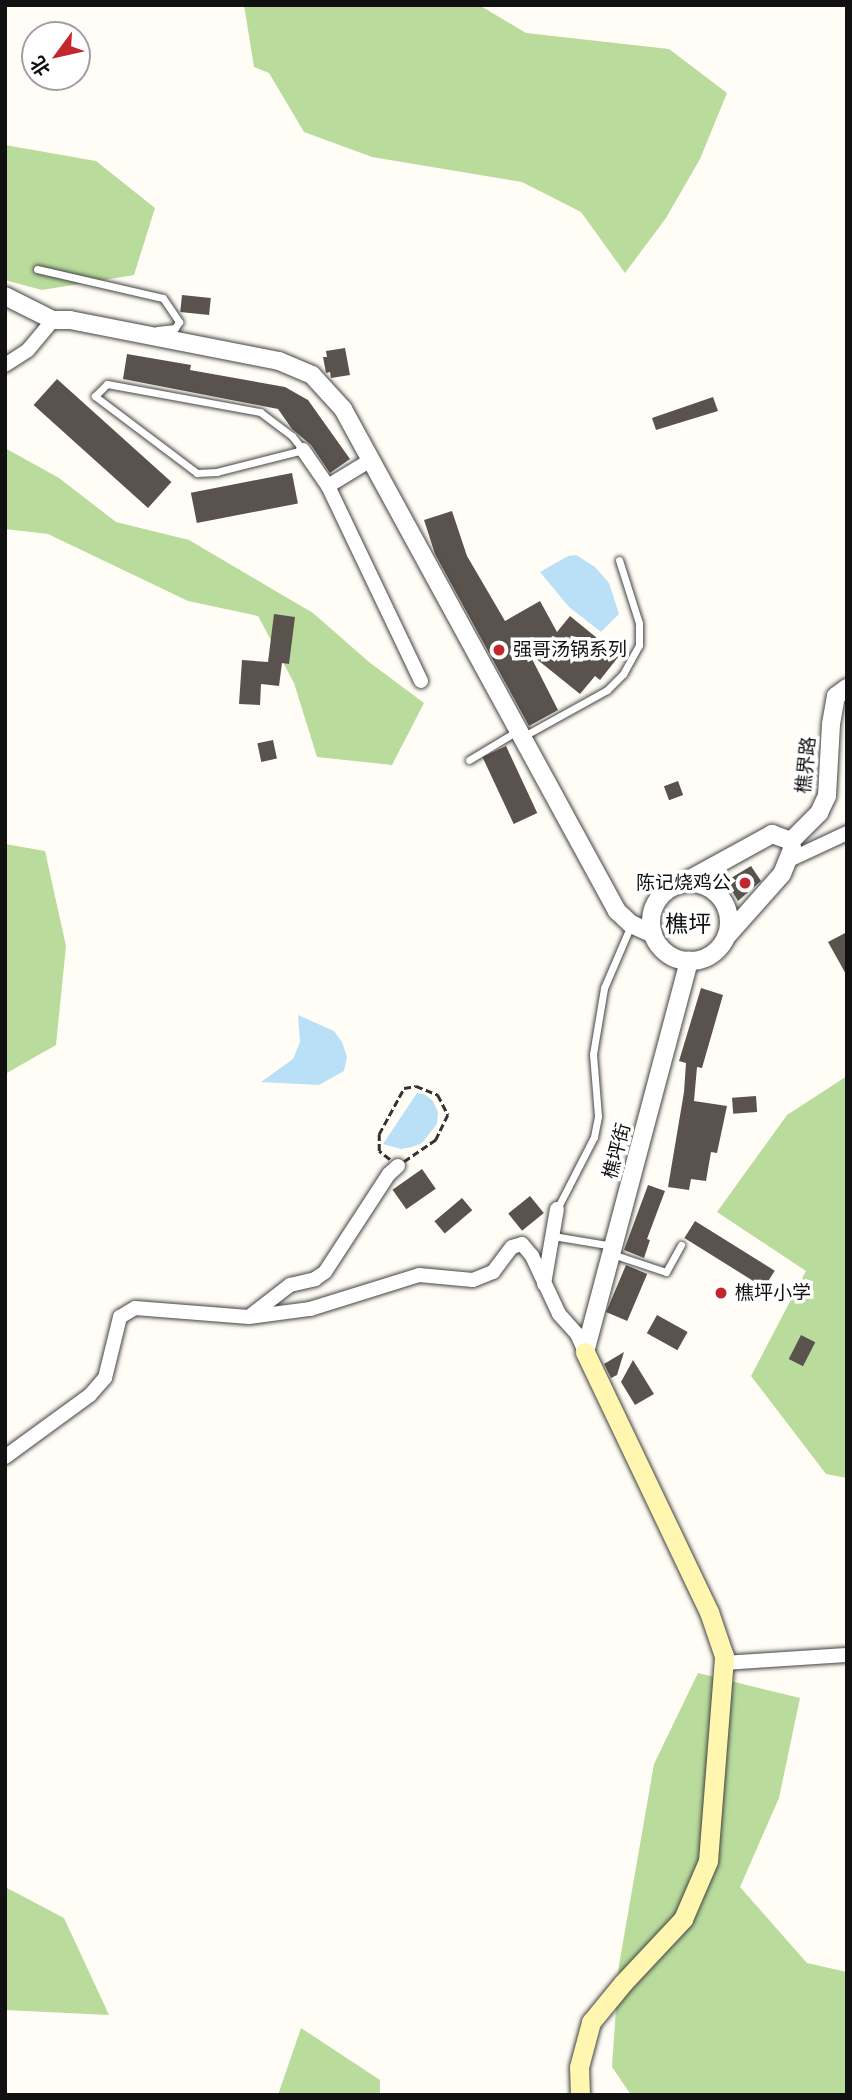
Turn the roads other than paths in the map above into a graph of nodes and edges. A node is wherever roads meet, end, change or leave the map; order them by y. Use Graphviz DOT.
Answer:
graph roads {
  1 [pos="37,269"];
  2 [pos="5,296"];
  3 [pos="53,320"];
  4 [pos="135,333"];
  5 [pos="5,365"];
  6 [pos="303,450"];
  7 [pos="371,460"];
  8 [pos="328,486"];
  9 [pos="619,560"];
  10 [pos="421,681"];
  11 [pos="847,688"];
  12 [pos="522,733"];
  13 [pos="469,760"];
  14 [pos="847,833"];
  15 [pos="791,841"];
  16 [pos="787,861"];
  17 [pos="682,883"];
  18 [pos="631,924"];
  19 [pos="653,934"];
  20 [pos="726,937"];
  21 [pos="689,961"];
  22 [pos="398,1166"];
  23 [pos="557,1209"];
  24 [pos="552,1236"];
  25 [pos="681,1245"];
  26 [pos="612,1250"];
  27 [pos="544,1284"];
  28 [pos="248,1317"];
  29 [pos="585,1352"];
  30 [pos="5,1457"];
  31 [pos="847,1655"];
  32 [pos="723,1663"];
  33 [pos="580,2095"];
  1 -- 4 [label="lane"];
  2 -- 3 [label="street"];
  3 -- 4 [label="street"];
  3 -- 5 [label="street"];
  4 -- 7 [label="street"];
  6 -- 6 [label="lane"];
  6 -- 8 [label="street"];
  7 -- 8 [label="street"];
  7 -- 12 [label="street"];
  8 -- 10 [label="street"];
  9 -- 12 [label="lane"];
  11 -- 15 [label="street, 樵界路"];
  12 -- 13 [label="lane"];
  12 -- 18 [label="street"];
  14 -- 16 [label="street"];
  15 -- 16 [label="street"];
  15 -- 17 [label="street"];
  16 -- 20 [label="street"];
  17 -- 19 [label="street"];
  17 -- 20 [label="street"];
  18 -- 19 [label="street"];
  18 -- 23 [label="lane"];
  19 -- 21 [label="street"];
  20 -- 21 [label="street"];
  21 -- 26 [label="street, 樵坪街"];
  22 -- 28 [label="street"];
  23 -- 24 [label="street"];
  24 -- 26 [label="lane"];
  24 -- 27 [label="street"];
  25 -- 26 [label="lane"];
  26 -- 29 [label="street, 樵坪街"];
  27 -- 28 [label="street"];
  27 -- 29 [label="street"];
  28 -- 30 [label="street"];
  29 -- 32 [label="main road"];
  31 -- 32 [label="street"];
  32 -- 33 [label="main road"];
}
